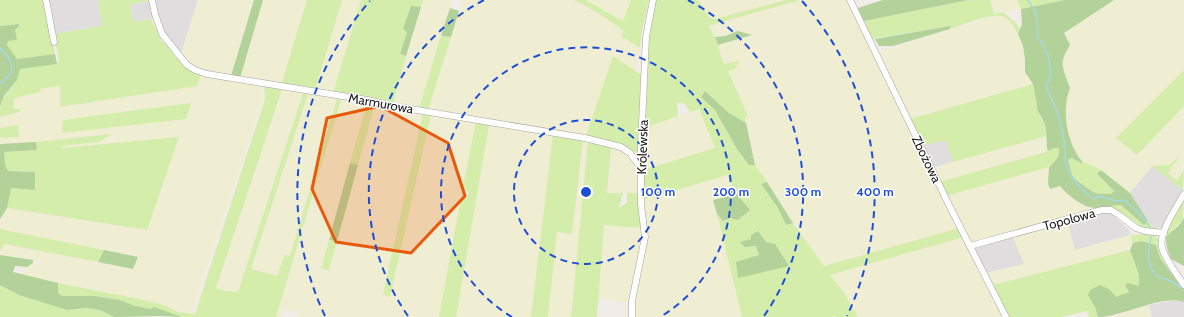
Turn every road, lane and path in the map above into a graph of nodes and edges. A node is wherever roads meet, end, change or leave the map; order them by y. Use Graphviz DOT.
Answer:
graph roads {
  1 [pos="46,0"];
  2 [pos="152,0"];
  3 [pos="653,0"];
  4 [pos="850,0"];
  5 [pos="54,42"];
  6 [pos="641,168"];
  7 [pos="1184,194"];
  8 [pos="1164,233"];
  9 [pos="970,246"];
  10 [pos="1184,285"];
  11 [pos="632,317"];
  12 [pos="1006,317"];
  1 -- 5 [label="street"];
  2 -- 6 [label="street, Marmurowa"];
  3 -- 6 [label="street, Królewska"];
  4 -- 9 [label="street, Zbożowa"];
  6 -- 11 [label="street, Królewska"];
  7 -- 8 [label="street"];
  8 -- 9 [label="street, Topolowa"];
  8 -- 10 [label="street"];
  9 -- 12 [label="street, Zbożowa"];
}
